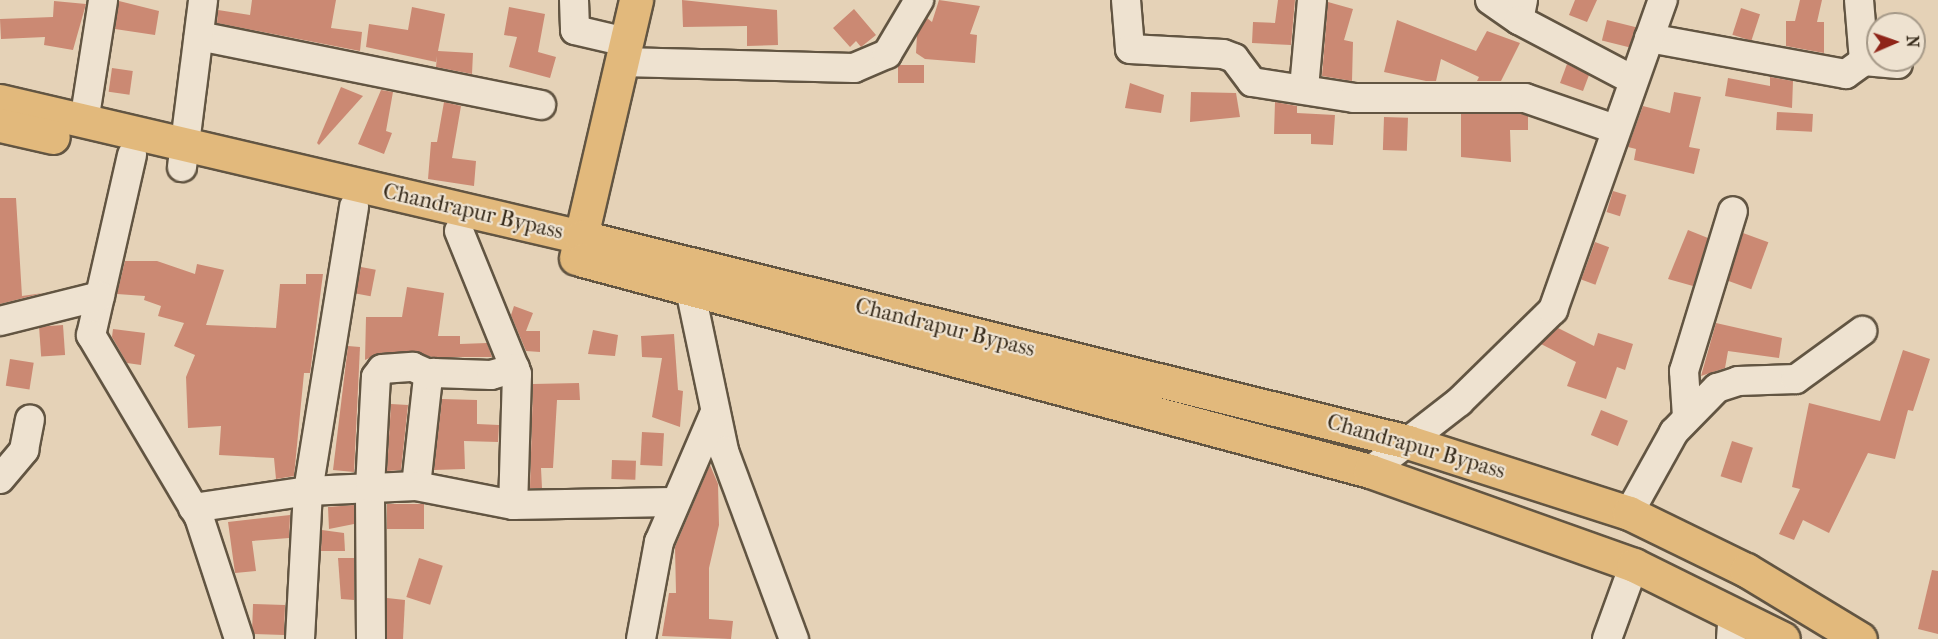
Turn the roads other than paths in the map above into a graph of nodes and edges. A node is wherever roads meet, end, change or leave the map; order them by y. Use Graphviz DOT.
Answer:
graph roads {
  1 [pos="103,0"];
  2 [pos="203,0"];
  3 [pos="572,0"];
  4 [pos="636,0"];
  5 [pos="919,0"];
  6 [pos="1126,0"];
  7 [pos="1312,0"];
  8 [pos="1490,0"];
  9 [pos="1663,0"];
  10 [pos="1859,0"];
  11 [pos="1521,10"];
  12 [pos="199,36"];
  13 [pos="1649,38"];
  14 [pos="624,52"];
  15 [pos="1864,61"];
  16 [pos="1633,80"];
  17 [pos="1304,87"];
  18 [pos="0,101"];
  19 [pos="541,105"];
  20 [pos="84,122"];
  21 [pos="0,125"];
  22 [pos="1615,129"];
  23 [pos="132,155"];
  24 [pos="184,157"];
  25 [pos="354,207"];
  26 [pos="1733,211"];
  27 [pos="459,231"];
  28 [pos="579,248"];
  29 [pos="690,289"];
  30 [pos="100,296"];
  31 [pos="0,321"];
  32 [pos="1862,331"];
  33 [pos="515,368"];
  34 [pos="431,375"];
  35 [pos="715,412"];
  36 [pos="1687,417"];
  37 [pos="30,420"];
  38 [pos="1408,442"];
  39 [pos="1370,471"];
  40 [pos="0,479"];
  41 [pos="416,486"];
  42 [pos="370,488"];
  43 [pos="308,491"];
  44 [pos="672,502"];
  45 [pos="513,505"];
  46 [pos="193,508"];
  47 [pos="1629,513"];
  48 [pos="1634,565"];
  49 [pos="1732,626"];
  50 [pos="239,639"];
  51 [pos="300,639"];
  52 [pos="371,639"];
  53 [pos="641,639"];
  54 [pos="794,639"];
  55 [pos="1607,639"];
  56 [pos="1783,639"];
  57 [pos="1860,639"];
  1 -- 20 [label="street"];
  2 -- 12 [label="street"];
  3 -- 14 [label="street"];
  4 -- 14 [label="main road"];
  5 -- 14 [label="street"];
  6 -- 17 [label="street"];
  7 -- 17 [label="street"];
  8 -- 11 [label="street"];
  9 -- 13 [label="street"];
  10 -- 15 [label="street"];
  11 -- 16 [label="street"];
  12 -- 19 [label="street"];
  12 -- 24 [label="street"];
  13 -- 15 [label="street"];
  13 -- 16 [label="street"];
  14 -- 28 [label="main road"];
  16 -- 22 [label="street"];
  17 -- 22 [label="street"];
  18 -- 20 [label="main road, Chandrapur Bypass"];
  20 -- 24 [label="main road, Chandrapur Bypass"];
  21 -- 23 [label="main road, Chandrapur Bypass"];
  22 -- 38 [label="street"];
  23 -- 24 [label="main road, Chandrapur Bypass"];
  23 -- 30 [label="street"];
  24 -- 25 [label="main road, Chandrapur Bypass"];
  24 -- 28 [label="main road, Chandrapur Bypass"];
  25 -- 27 [label="main road, Chandrapur Bypass"];
  25 -- 43 [label="street"];
  26 -- 36 [label="street"];
  27 -- 28 [label="main road, Chandrapur Bypass"];
  27 -- 33 [label="street"];
  28 -- 29 [label="main road, Chandrapur Bypass"];
  28 -- 38 [label="main road, Chandrapur Bypass"];
  29 -- 35 [label="street"];
  29 -- 39 [label="main road, Chandrapur Bypass"];
  30 -- 31 [label="street"];
  30 -- 46 [label="street"];
  32 -- 36 [label="street"];
  33 -- 34 [label="street"];
  33 -- 45 [label="street"];
  34 -- 41 [label="street"];
  34 -- 42 [label="street"];
  35 -- 44 [label="street"];
  35 -- 54 [label="street"];
  36 -- 47 [label="street"];
  37 -- 40 [label="street"];
  38 -- 39 [label="street"];
  38 -- 47 [label="main road, Chandrapur Bypass"];
  39 -- 48 [label="main road, Chandrapur Bypass"];
  41 -- 42 [label="street"];
  41 -- 45 [label="street"];
  42 -- 43 [label="street"];
  42 -- 52 [label="street"];
  43 -- 46 [label="street"];
  43 -- 51 [label="street"];
  44 -- 45 [label="street"];
  44 -- 53 [label="street"];
  46 -- 50 [label="street"];
  47 -- 57 [label="main road, Chandrapur Bypass"];
  48 -- 49 [label="main road, Chandrapur Bypass"];
  48 -- 55 [label="street"];
  49 -- 56 [label="main road, Chandrapur Bypass"];
}
